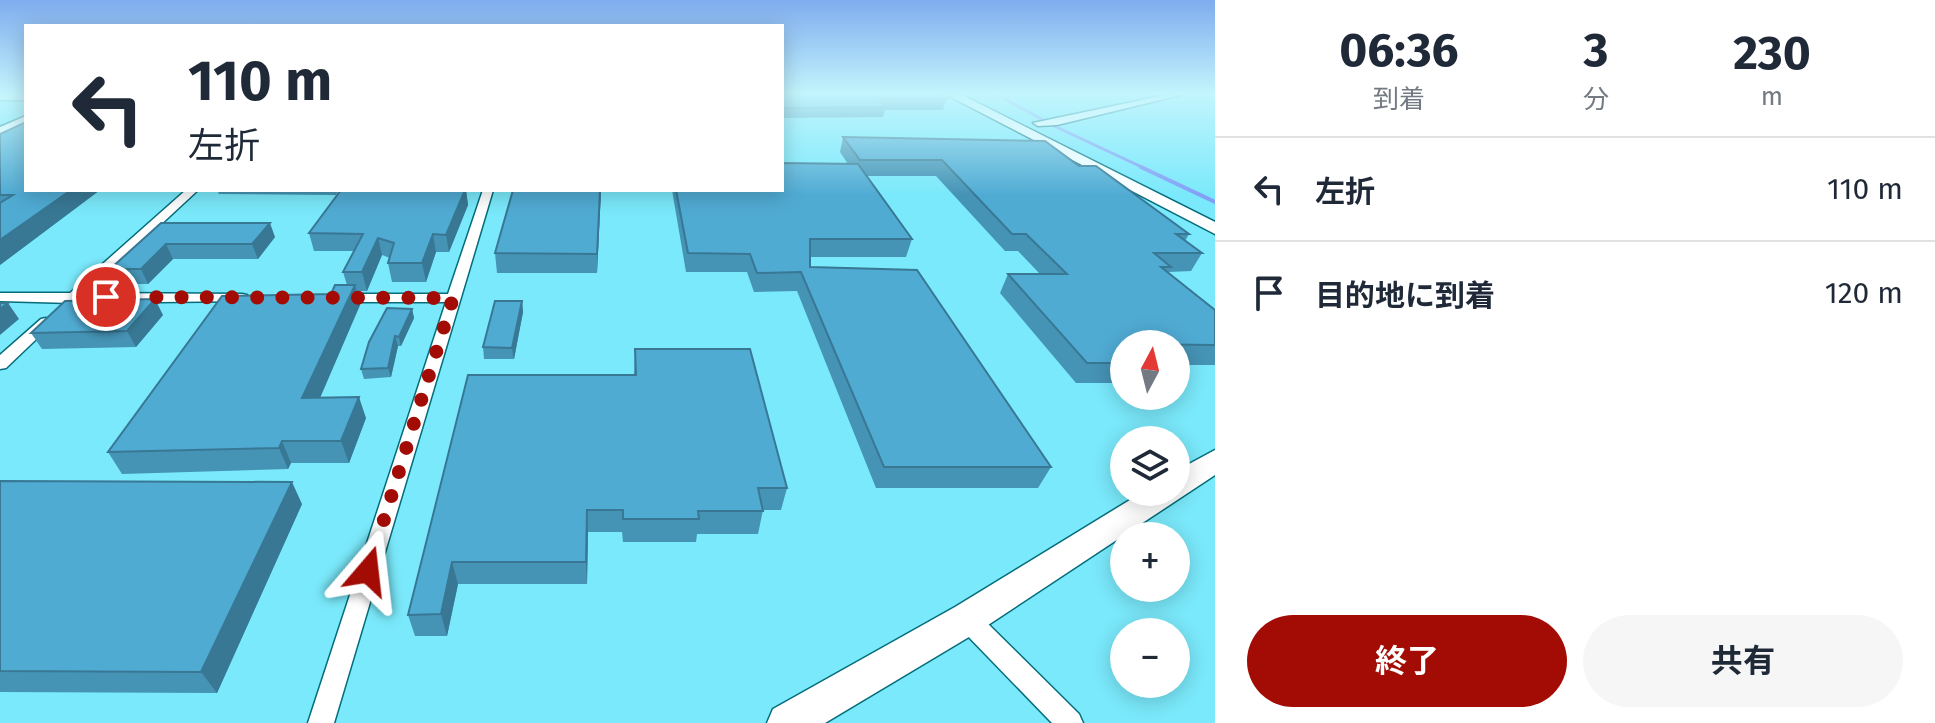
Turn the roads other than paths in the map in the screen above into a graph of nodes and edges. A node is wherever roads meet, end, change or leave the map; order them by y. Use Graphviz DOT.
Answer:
graph roads {
  1 [pos="1013,128"];
  2 [pos="191,192"];
  3 [pos="487,192"];
  4 [pos="1215,229"];
  5 [pos="0,297"];
  6 [pos="74,297"];
  7 [pos="263,298"];
  8 [pos="326,298"];
  9 [pos="453,298"];
  10 [pos="0,364"];
  11 [pos="1215,461"];
  12 [pos="1190,477"];
  13 [pos="1145,506"];
  14 [pos="967,619"];
  15 [pos="321,723"];
  16 [pos="787,723"];
  17 [pos="1070,723"];
  1 -- 4 [label="street"];
  2 -- 6 [label="street"];
  3 -- 9 [label="street"];
  5 -- 6 [label="street"];
  6 -- 7 [label="street"];
  6 -- 10 [label="street"];
  8 -- 9 [label="street"];
  9 -- 15 [label="street"];
  11 -- 12 [label="street"];
  13 -- 14 [label="street"];
  14 -- 16 [label="street"];
  14 -- 17 [label="street"];
}
